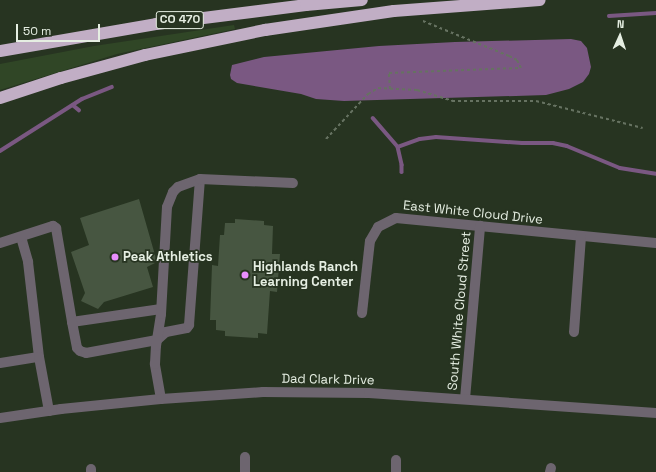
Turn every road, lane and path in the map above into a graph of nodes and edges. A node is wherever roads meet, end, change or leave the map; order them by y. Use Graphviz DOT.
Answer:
graph roads {
  1 [pos="362,0"];
  2 [pos="540,0"];
  3 [pos="414,9"];
  4 [pos="0,51"];
  5 [pos="390,89"];
  6 [pos="0,98"];
  7 [pos="644,128"];
  8 [pos="326,139"];
  9 [pos="200,179"];
  10 [pos="293,183"];
  11 [pos="480,226"];
  12 [pos="581,236"];
  13 [pos="21,237"];
  14 [pos="656,243"];
  15 [pos="0,244"];
  16 [pos="161,309"];
  17 [pos="362,313"];
  18 [pos="72,322"];
  19 [pos="574,332"];
  20 [pos="157,340"];
  21 [pos="39,357"];
  22 [pos="0,363"];
  23 [pos="161,399"];
  24 [pos="465,399"];
  25 [pos="49,411"];
  26 [pos="656,413"];
  27 [pos="0,418"];
  28 [pos="245,457"];
  29 [pos="396,460"];
  30 [pos="245,472"];
  31 [pos="396,472"];
  1 -- 4 [label="highway, CO 470"];
  2 -- 3 [label="highway"];
  3 -- 5 [label="path"];
  3 -- 6 [label="highway"];
  5 -- 7 [label="path"];
  5 -- 8 [label="path"];
  9 -- 10 [label="street"];
  9 -- 16 [label="street"];
  9 -- 20 [label="street"];
  11 -- 12 [label="street, East White Cloud Drive"];
  11 -- 17 [label="street, East White Cloud Drive"];
  11 -- 24 [label="street, South White Cloud Street"];
  12 -- 14 [label="street, East White Cloud Drive"];
  12 -- 19 [label="street"];
  13 -- 15 [label="street"];
  13 -- 18 [label="street"];
  13 -- 21 [label="street"];
  16 -- 18 [label="street"];
  16 -- 20 [label="street"];
  18 -- 20 [label="street"];
  20 -- 23 [label="street"];
  21 -- 22 [label="street"];
  21 -- 25 [label="street"];
  23 -- 24 [label="street, Dad Clark Drive"];
  23 -- 25 [label="street, Dad Clark Drive"];
  24 -- 26 [label="street, Dad Clark Drive"];
  25 -- 27 [label="street, Dad Clark Drive"];
  28 -- 30 [label="street"];
  29 -- 31 [label="street"];
}
